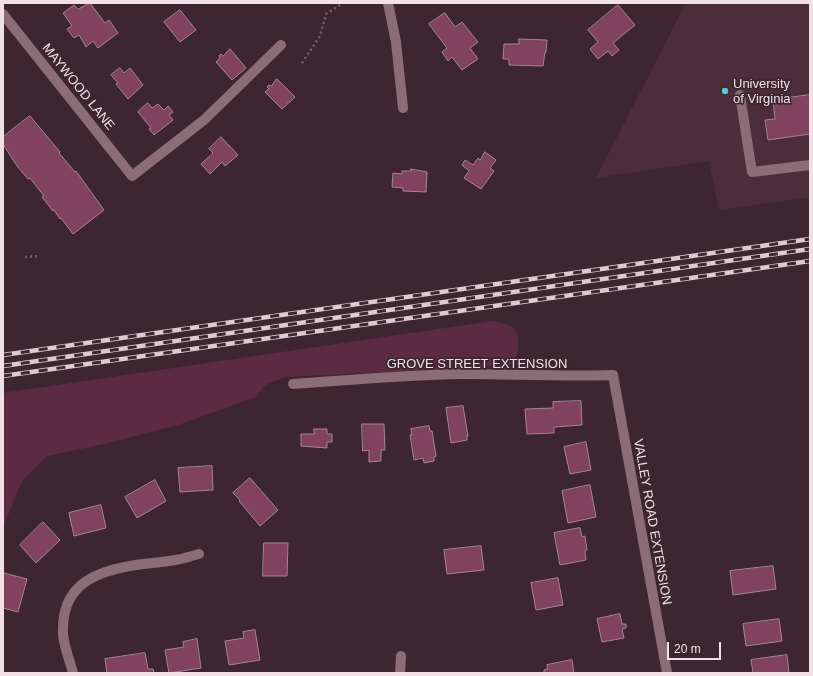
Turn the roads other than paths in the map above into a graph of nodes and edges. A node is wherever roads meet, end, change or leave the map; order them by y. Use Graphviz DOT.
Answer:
graph roads {
  1 [pos="388,3"];
  2 [pos="3,14"];
  3 [pos="281,45"];
  4 [pos="740,95"];
  5 [pos="403,108"];
  6 [pos="810,165"];
  7 [pos="613,375"];
  8 [pos="293,384"];
  9 [pos="199,554"];
  10 [pos="401,656"];
  11 [pos="73,673"];
  12 [pos="400,673"];
  13 [pos="667,673"];
  1 -- 5 [label="street"];
  2 -- 3 [label="street, MAYWOOD LANE"];
  4 -- 6 [label="street"];
  7 -- 8 [label="street, GROVE STREET EXTENSION"];
  7 -- 13 [label="street, VALLEY ROAD EXTENSION"];
  9 -- 11 [label="street"];
  10 -- 12 [label="street"];
}
